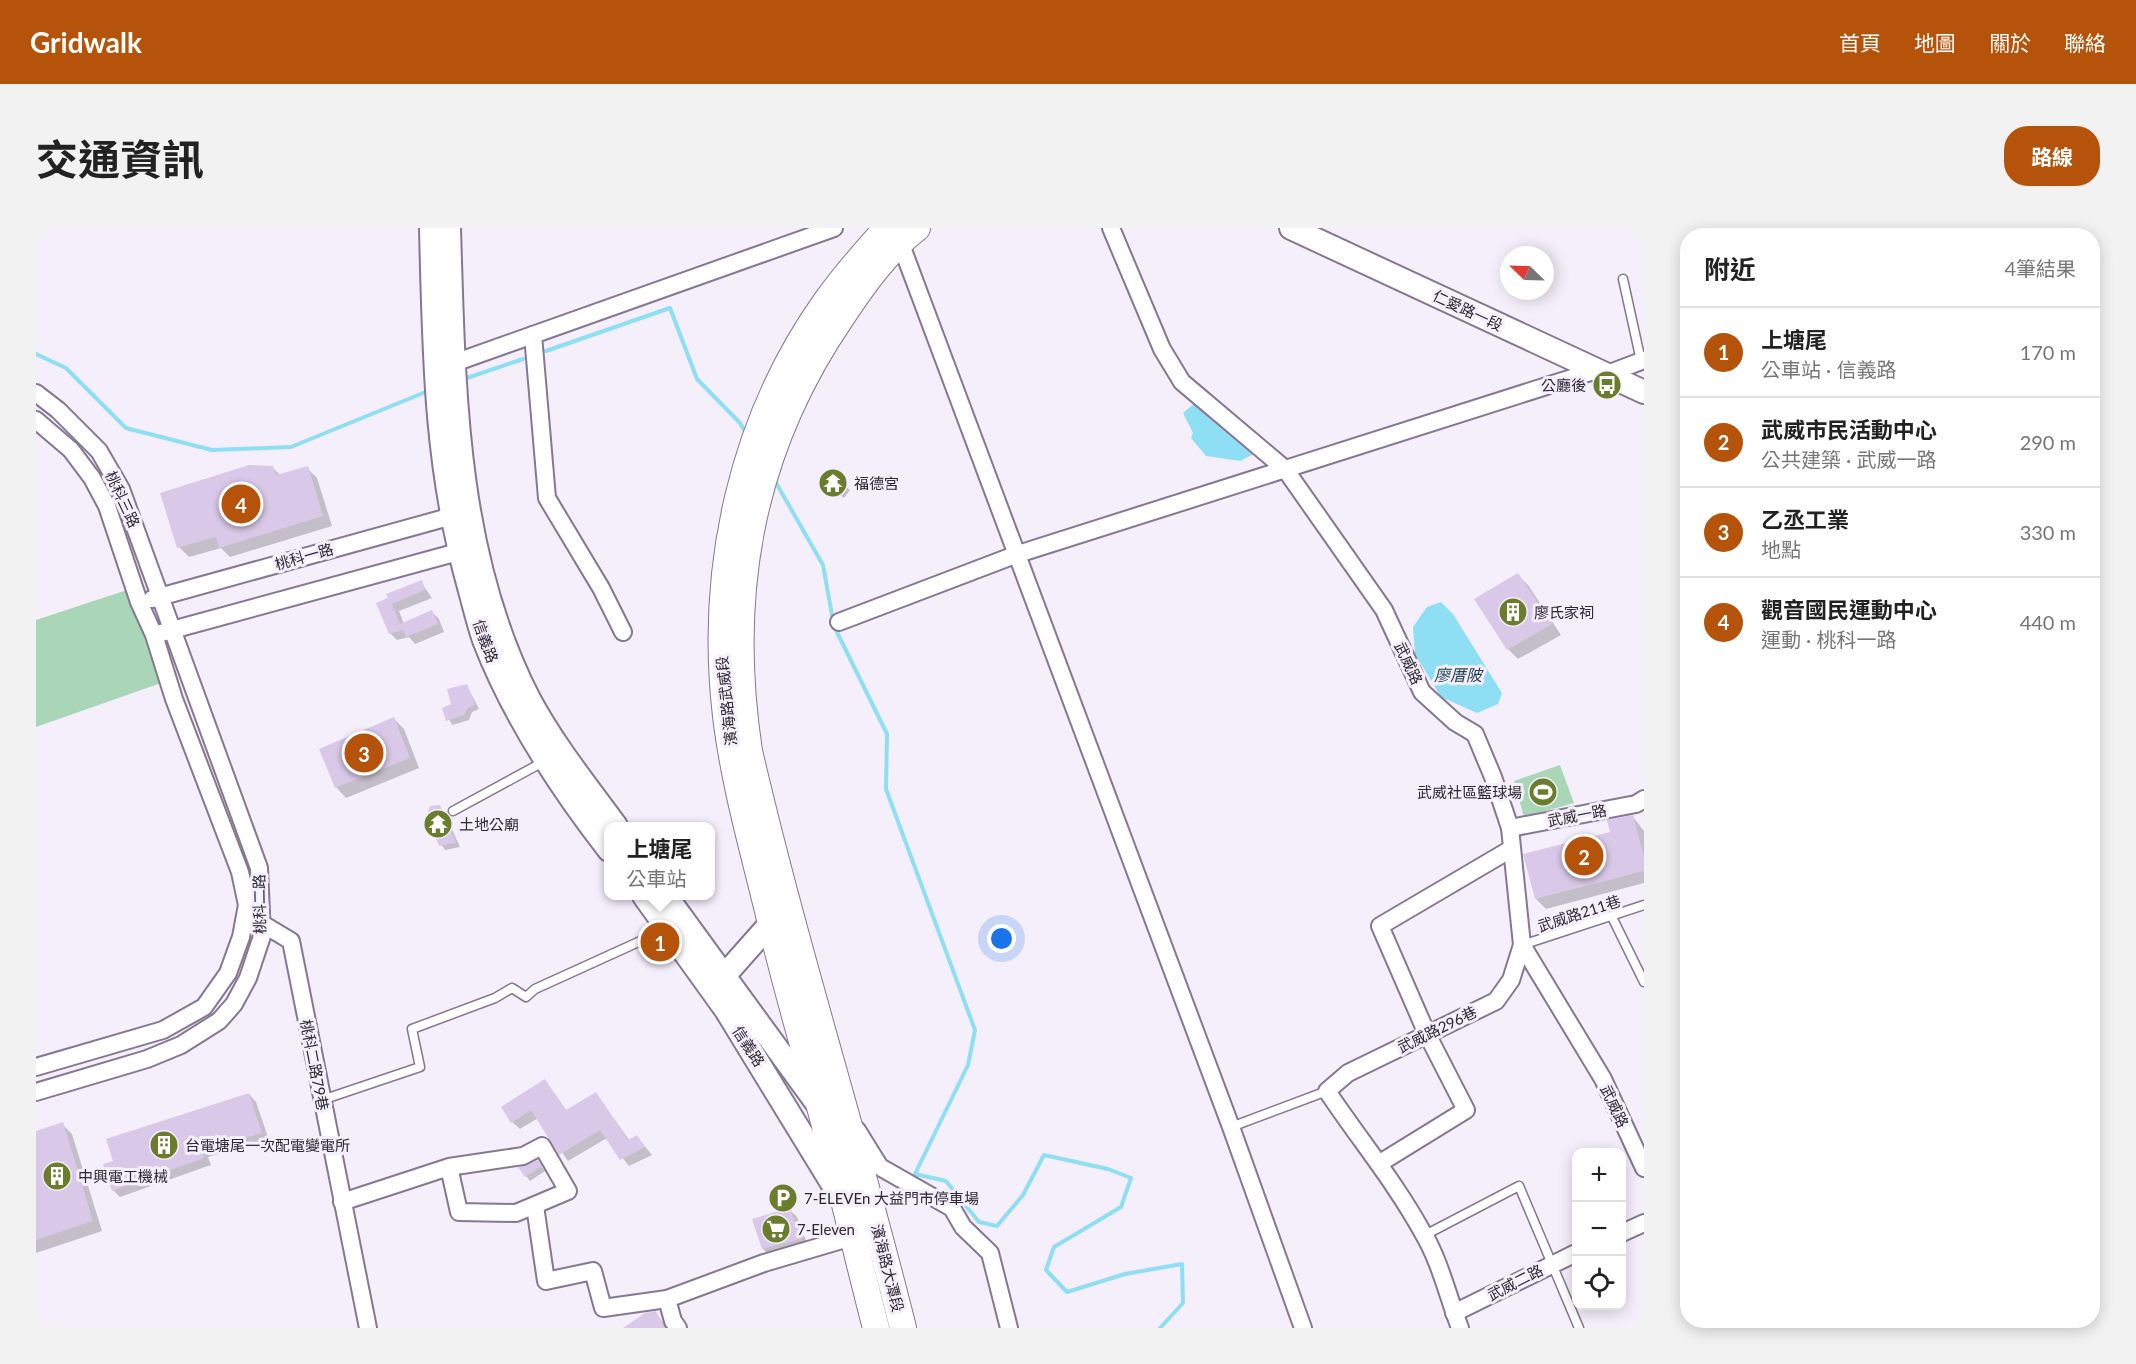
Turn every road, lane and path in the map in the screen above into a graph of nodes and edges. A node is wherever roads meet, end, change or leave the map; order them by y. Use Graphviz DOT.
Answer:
graph roads {
  1 [pos="430,228"];
  2 [pos="449,228"];
  3 [pos="834,228"];
  4 [pos="1111,228"];
  5 [pos="1291,228"];
  6 [pos="899,231"];
  7 [pos="1623,279"];
  8 [pos="532,335"];
  9 [pos="1643,361"];
  10 [pos="448,370"];
  11 [pos="1602,372"];
  12 [pos="1644,392"];
  13 [pos="36,393"];
  14 [pos="36,420"];
  15 [pos="1285,469"];
  16 [pos="460,513"];
  17 [pos="468,549"];
  18 [pos="1015,555"];
  19 [pos="161,596"];
  20 [pos="139,603"];
  21 [pos="839,621"];
  22 [pos="172,630"];
  23 [pos="623,632"];
  24 [pos="154,635"];
  25 [pos="554,755"];
  26 [pos="1644,799"];
  27 [pos="453,811"];
  28 [pos="613,822"];
  29 [pos="1510,828"];
  30 [pos="604,841"];
  31 [pos="1511,849"];
  32 [pos="647,900"];
  33 [pos="669,900"];
  34 [pos="1644,905"];
  35 [pos="1612,917"];
  36 [pos="261,923"];
  37 [pos="771,923"];
  38 [pos="668,929"];
  39 [pos="1522,945"];
  40 [pos="724,976"];
  41 [pos="1644,982"];
  42 [pos="1426,1034"];
  43 [pos="36,1067"];
  44 [pos="36,1092"];
  45 [pos="1327,1092"];
  46 [pos="321,1100"];
  47 [pos="831,1106"];
  48 [pos="794,1121"];
  49 [pos="1231,1127"];
  50 [pos="1380,1163"];
  51 [pos="449,1167"];
  52 [pos="1644,1168"];
  53 [pos="342,1202"];
  54 [pos="844,1203"];
  55 [pos="535,1206"];
  56 [pos="1644,1223"];
  57 [pos="1626,1231"];
  58 [pos="1425,1235"];
  59 [pos="852,1237"];
  60 [pos="1572,1255"];
  61 [pos="1552,1263"];
  62 [pos="667,1299"];
  63 [pos="1457,1320"];
  64 [pos="368,1328"];
  65 [pos="678,1328"];
  66 [pos="876,1328"];
  67 [pos="903,1328"];
  68 [pos="1009,1328"];
  69 [pos="1302,1328"];
  70 [pos="1579,1328"];
  1 -- 10 [label="main road"];
  2 -- 10 [label="main road"];
  3 -- 8 [label="street"];
  4 -- 15 [label="street, 武威路"];
  5 -- 11 [label="main road, 仁愛路一段"];
  6 -- 18 [label="street"];
  6 -- 37 [label="main road, 濱海路武威段"];
  6 -- 47 [label="main road, 濱海路武威段"];
  7 -- 9 [label="lane"];
  8 -- 10 [label="street"];
  8 -- 23 [label="street"];
  9 -- 11 [label="street"];
  10 -- 16 [label="main road, 信義路"];
  11 -- 12 [label="main road, 仁愛路一段"];
  11 -- 15 [label="street"];
  13 -- 19 [label="street, 桃科三路"];
  14 -- 20 [label="street, 桃科三路"];
  15 -- 18 [label="street"];
  15 -- 29 [label="street, 武威路"];
  16 -- 17 [label="main road, 信義路"];
  16 -- 19 [label="street, 桃科一路"];
  17 -- 22 [label="street"];
  17 -- 25 [label="main road, 信義路"];
  18 -- 21 [label="street"];
  18 -- 49 [label="street"];
  19 -- 20 [label="street, 桃科一路"];
  19 -- 22 [label="street, 桃科三路"];
  20 -- 24 [label="street, 桃科三路"];
  22 -- 24 [label="street"];
  22 -- 36 [label="street, 桃科二路"];
  24 -- 43 [label="street, 桃科二路"];
  25 -- 27 [label="lane"];
  25 -- 28 [label="main road, 信義路"];
  25 -- 30 [label="main road, 信義路"];
  26 -- 29 [label="street, 武威一路"];
  29 -- 31 [label="street, 武威路"];
  31 -- 39 [label="street, 武威路"];
  31 -- 42 [label="street"];
  32 -- 38 [label="main road, 信義路"];
  33 -- 40 [label="main road, 信義路"];
  34 -- 35 [label="lane, 武威路211巷"];
  35 -- 39 [label="lane, 武威路211巷"];
  35 -- 41 [label="lane"];
  36 -- 44 [label="street, 桃科二路"];
  36 -- 46 [label="street, 桃科二路79巷"];
  37 -- 40 [label="main road"];
  37 -- 47 [label="main road, 濱海路武威段"];
  38 -- 46 [label="lane"];
  38 -- 48 [label="main road, 信義路"];
  39 -- 42 [label="street, 武威路296巷"];
  39 -- 52 [label="street, 武威路"];
  40 -- 47 [label="main road, 信義路"];
  42 -- 45 [label="street, 武威路296巷"];
  42 -- 50 [label="street"];
  45 -- 49 [label="lane"];
  45 -- 50 [label="street"];
  46 -- 53 [label="street, 桃科二路79巷"];
  47 -- 48 [label="main road"];
  47 -- 54 [label="main road, 濱海路武威段"];
  47 -- 67 [label="main road, 濱海路大潭段"];
  47 -- 68 [label="street"];
  48 -- 54 [label="main road, 信義路"];
  49 -- 69 [label="street"];
  50 -- 58 [label="street"];
  51 -- 53 [label="street"];
  51 -- 55 [label="street"];
  51 -- 55 [label="street"];
  53 -- 64 [label="street, 桃科二路79巷"];
  54 -- 59 [label="main road, 濱海路大潭段"];
  55 -- 62 [label="street"];
  56 -- 57 [label="street"];
  58 -- 61 [label="lane"];
  58 -- 63 [label="street"];
  59 -- 62 [label="street"];
  59 -- 66 [label="main road, 濱海路大潭段"];
  60 -- 61 [label="street, 武威二路"];
  61 -- 63 [label="street, 武威二路"];
  61 -- 70 [label="lane"];
  62 -- 65 [label="street"];
}
